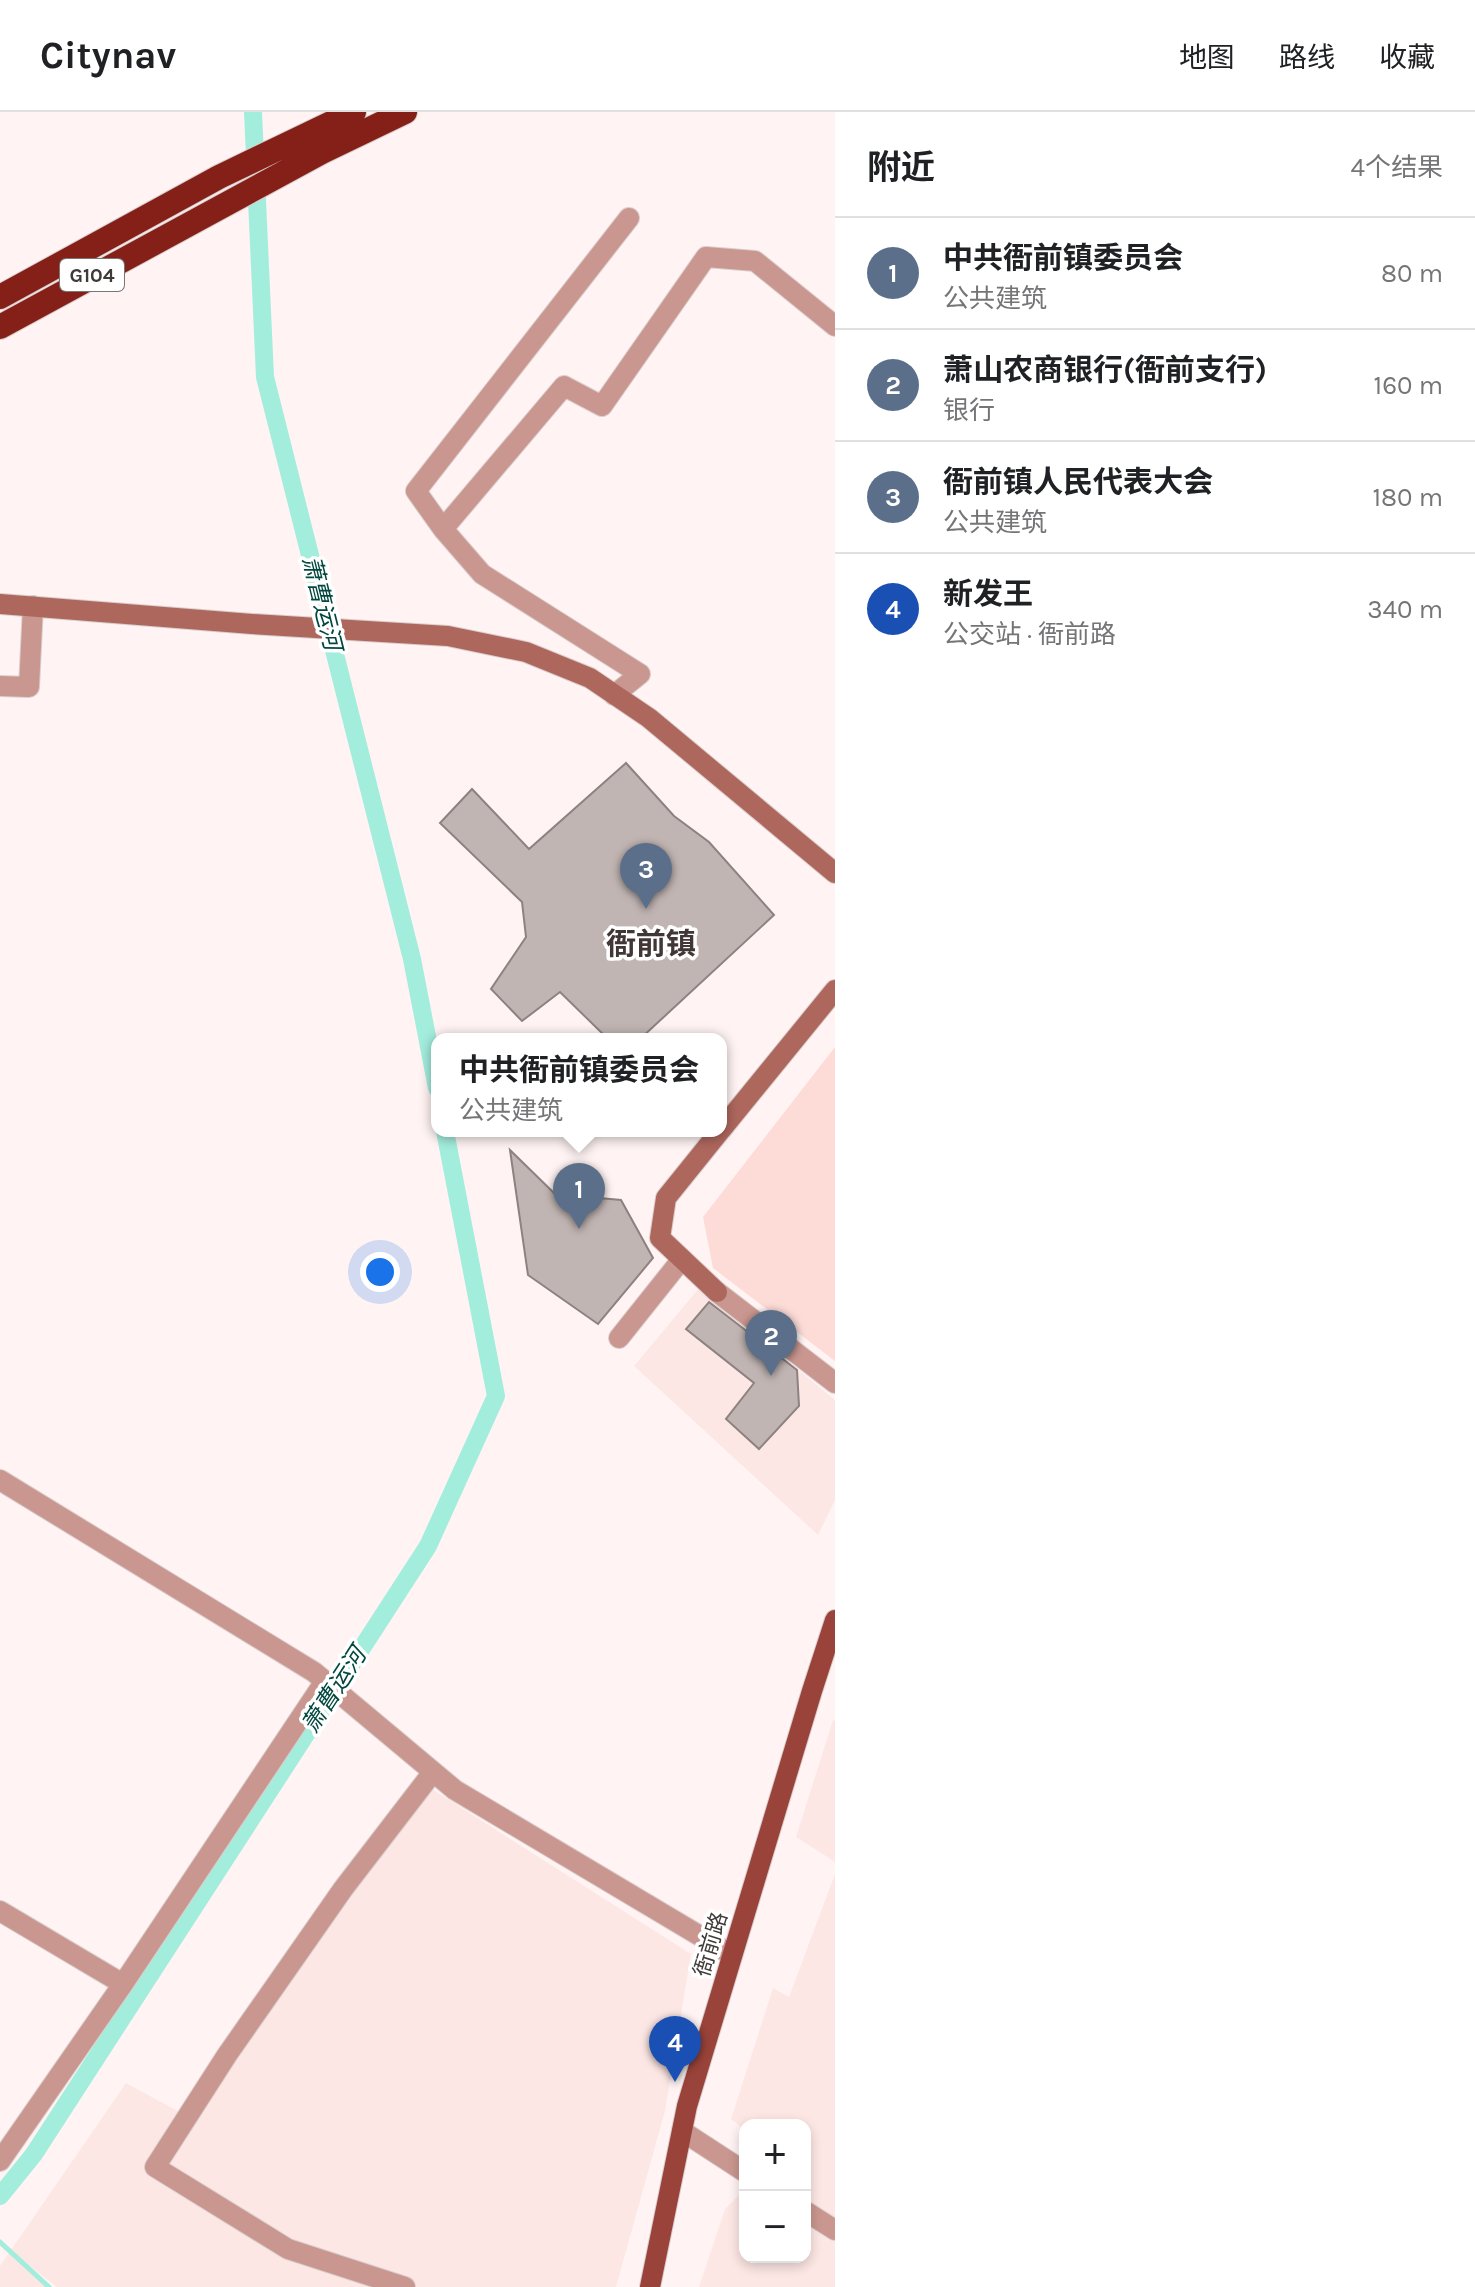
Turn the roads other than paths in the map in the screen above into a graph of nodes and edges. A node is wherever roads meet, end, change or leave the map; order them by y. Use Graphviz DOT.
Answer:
graph roads {
  1 [pos="354,112"];
  2 [pos="405,112"];
  3 [pos="321,140"];
  4 [pos="629,218"];
  5 [pos="0,297"];
  6 [pos="835,326"];
  7 [pos="0,327"];
  8 [pos="443,529"];
  9 [pos="0,604"];
  10 [pos="33,606"];
  11 [pos="0,686"];
  12 [pos="614,695"];
  13 [pos="835,873"];
  14 [pos="835,990"];
  15 [pos="727,1121"];
  16 [pos="714,1137"];
  17 [pos="682,1259"];
  18 [pos="619,1338"];
  19 [pos="835,1383"];
  20 [pos="0,1480"];
  21 [pos="835,1620"];
  22 [pos="319,1677"];
  23 [pos="433,1772"];
  24 [pos="0,1911"];
  25 [pos="732,1955"];
  26 [pos="123,1984"];
  27 [pos="682,2131"];
  28 [pos="0,2161"];
  29 [pos="739,2168"];
  30 [pos="811,2215"];
  31 [pos="835,2230"];
  32 [pos="405,2287"];
  33 [pos="650,2287"];
  1 -- 3 [label="highway, G104"];
  2 -- 3 [label="highway, G104"];
  3 -- 5 [label="highway, G104"];
  3 -- 7 [label="highway, G104"];
  4 -- 8 [label="street"];
  6 -- 8 [label="street"];
  8 -- 12 [label="street"];
  9 -- 10 [label="street"];
  10 -- 11 [label="street"];
  10 -- 12 [label="street"];
  12 -- 13 [label="street"];
  14 -- 15 [label="street"];
  16 -- 17 [label="street"];
  17 -- 18 [label="street"];
  17 -- 19 [label="street"];
  20 -- 22 [label="street"];
  21 -- 25 [label="main road, 衙前路"];
  22 -- 23 [label="street"];
  22 -- 26 [label="street"];
  23 -- 25 [label="street"];
  23 -- 32 [label="street"];
  24 -- 26 [label="street"];
  25 -- 27 [label="main road, 衙前路"];
  26 -- 28 [label="street"];
  27 -- 29 [label="street"];
  27 -- 33 [label="main road, 衙前路"];
  30 -- 31 [label="street"];
}
